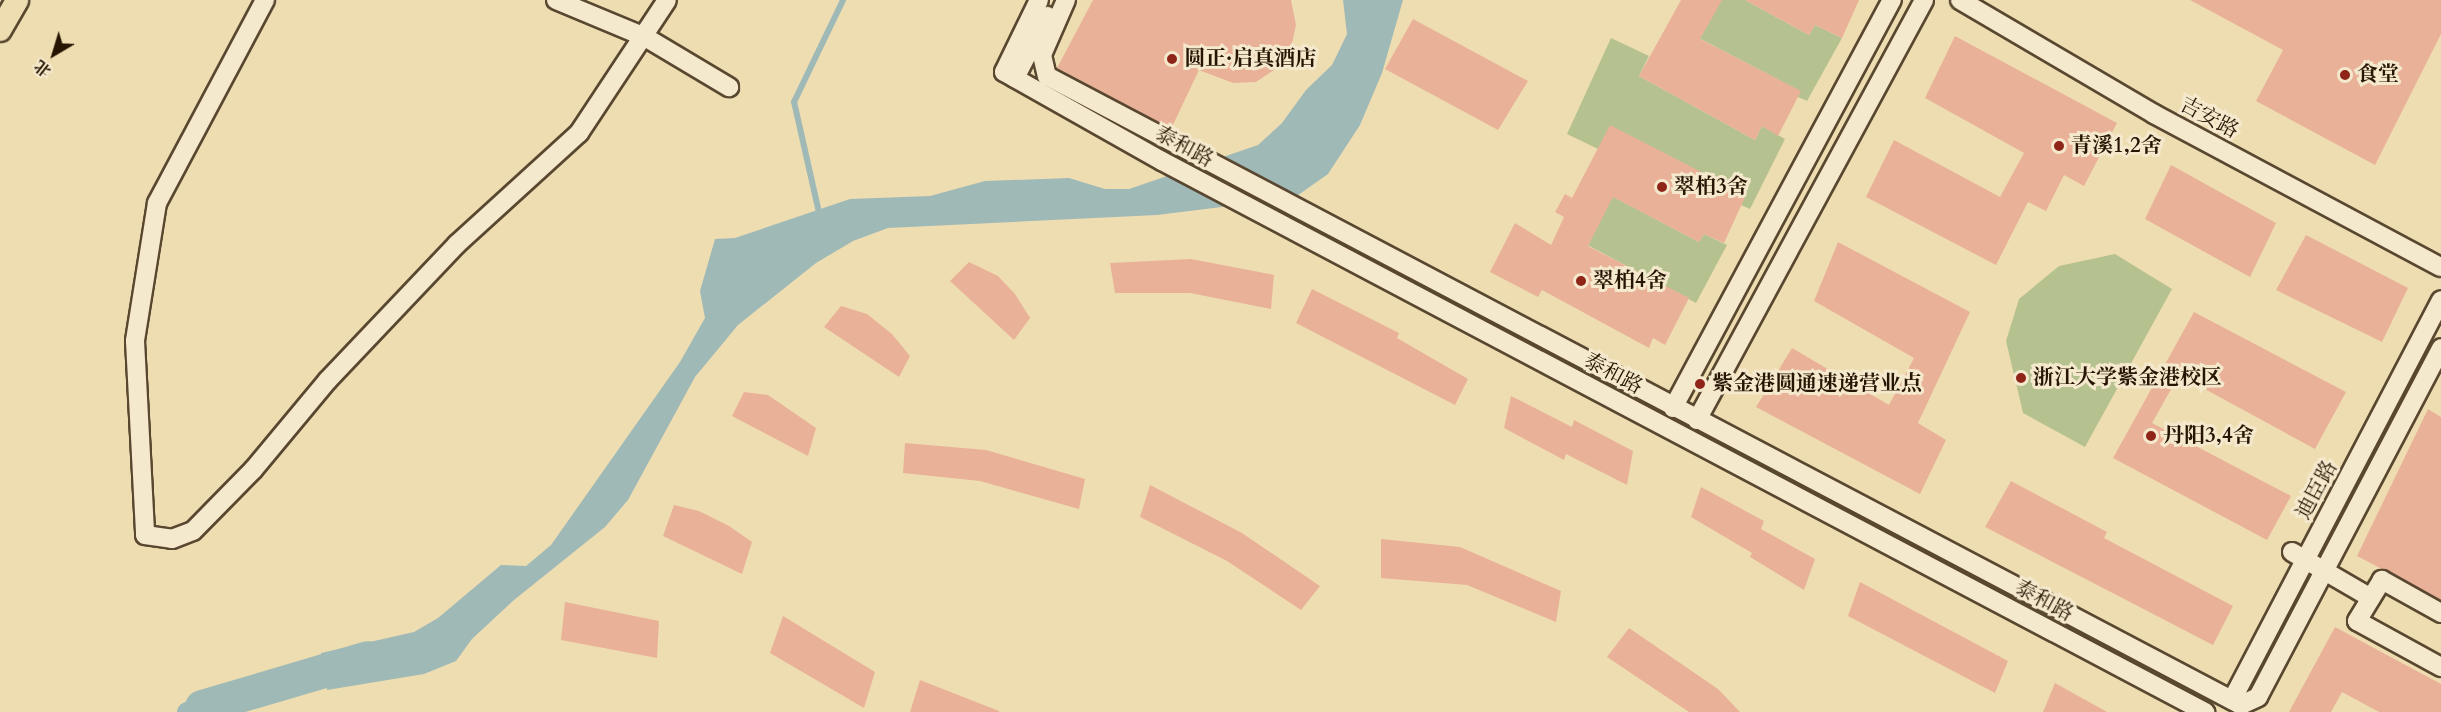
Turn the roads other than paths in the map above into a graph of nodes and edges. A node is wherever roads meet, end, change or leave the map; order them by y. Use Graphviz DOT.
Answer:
graph roads {
  1 [pos="17,0"];
  2 [pos="265,0"];
  3 [pos="556,0"];
  4 [pos="666,0"];
  5 [pos="1039,0"];
  6 [pos="1056,0"];
  7 [pos="1066,0"];
  8 [pos="1892,0"];
  9 [pos="1924,0"];
  10 [pos="1960,0"];
  11 [pos="0,30"];
  12 [pos="645,37"];
  13 [pos="1009,75"];
  14 [pos="729,87"];
  15 [pos="2441,267"];
  16 [pos="2441,300"];
  17 [pos="2441,348"];
  18 [pos="1673,408"];
  19 [pos="1697,420"];
  20 [pos="2298,556"];
  21 [pos="2324,571"];
  22 [pos="2371,598"];
  23 [pos="2441,613"];
  24 [pos="2441,667"];
  25 [pos="2237,703"];
  26 [pos="2205,712"];
  1 -- 11 [label="main road"];
  2 -- 12 [label="street"];
  3 -- 12 [label="street"];
  4 -- 12 [label="street"];
  5 -- 13 [label="street"];
  6 -- 13 [label="street"];
  7 -- 18 [label="street, 泰和路"];
  8 -- 18 [label="street"];
  9 -- 19 [label="street"];
  10 -- 15 [label="street, 吉安路"];
  12 -- 14 [label="street"];
  13 -- 26 [label="street, 泰和路"];
  16 -- 20 [label="street, 迪臣路"];
  17 -- 21 [label="street, 迪臣路"];
  18 -- 19 [label="street, 泰和路"];
  19 -- 25 [label="street, 泰和路"];
  20 -- 21 [label="street"];
  20 -- 25 [label="street, 迪臣路"];
  21 -- 22 [label="street"];
  21 -- 25 [label="street, 迪臣路"];
  22 -- 23 [label="street"];
  22 -- 24 [label="street"];
}
